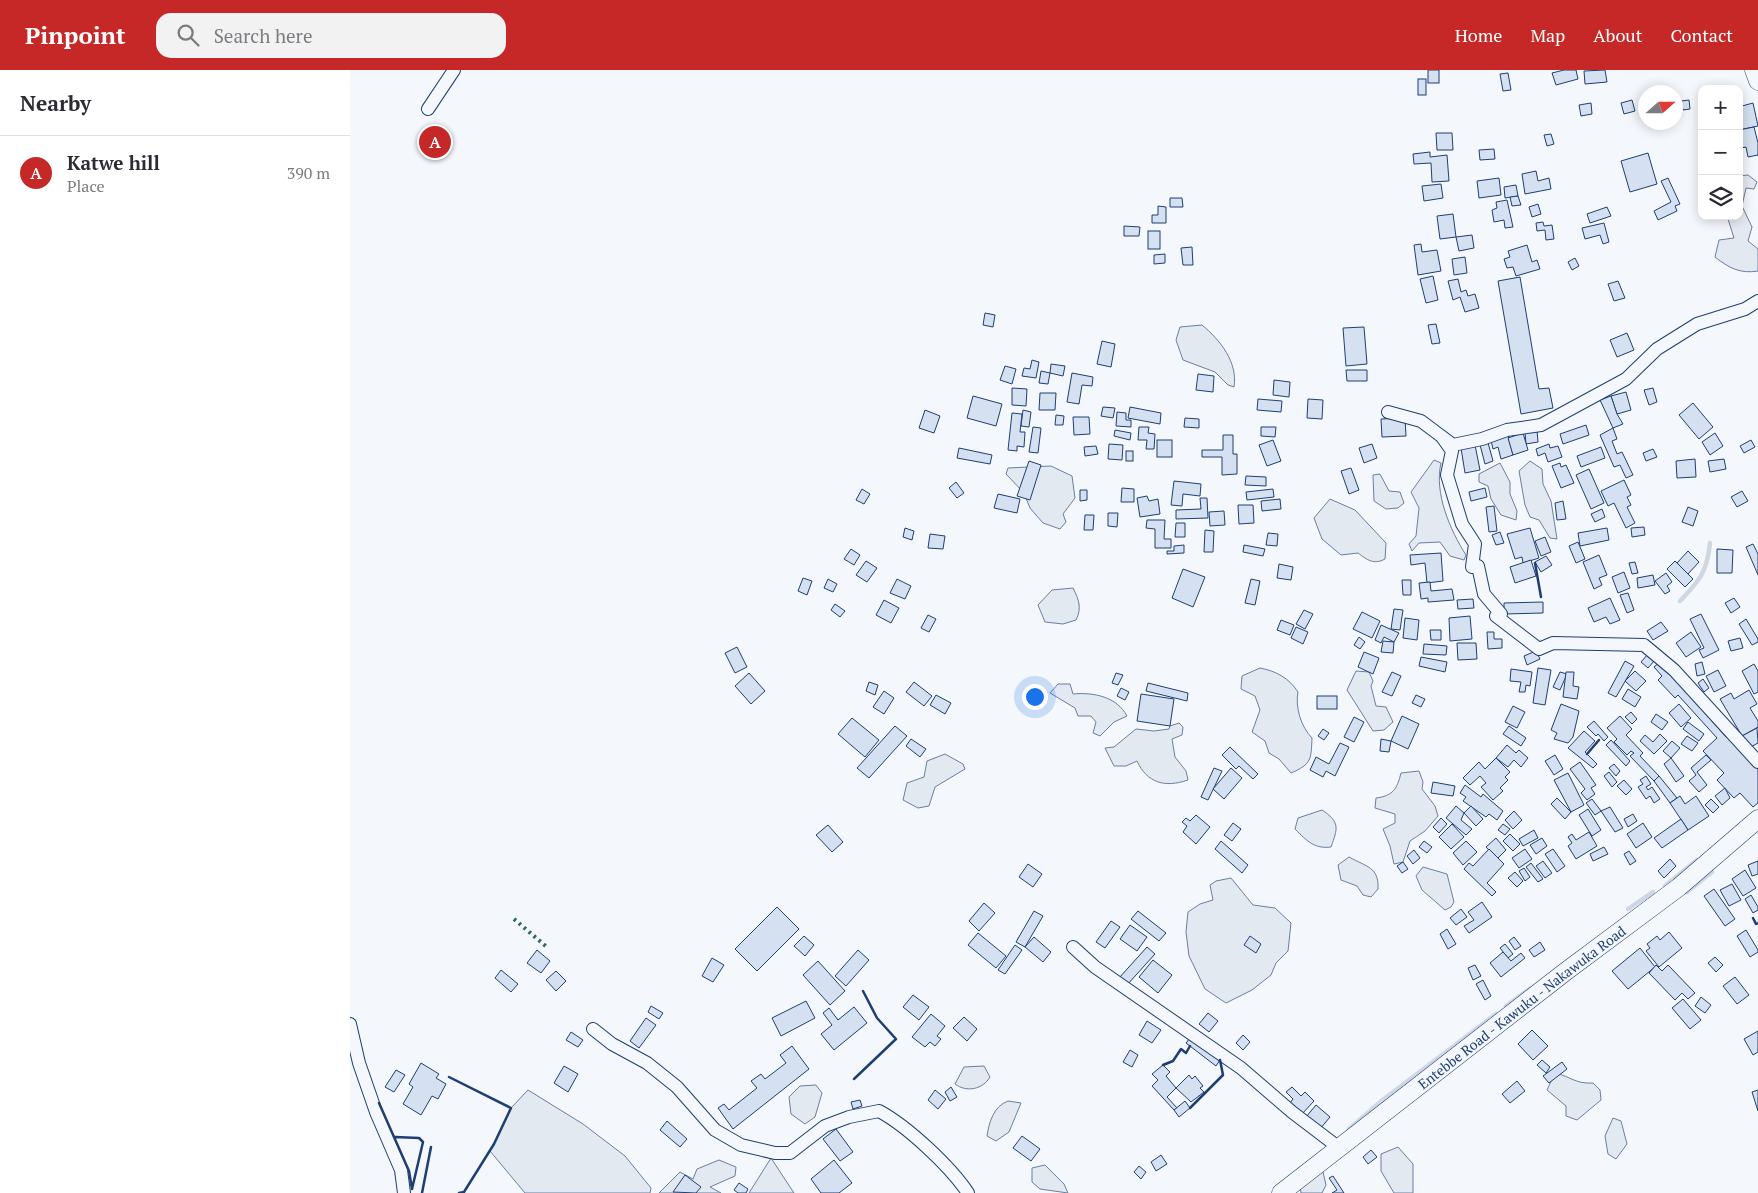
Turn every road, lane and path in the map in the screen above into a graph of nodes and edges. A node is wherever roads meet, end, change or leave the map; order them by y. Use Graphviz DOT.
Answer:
graph roads {
  1 [pos="454,70"];
  2 [pos="1754,70"];
  3 [pos="1758,80"];
  4 [pos="428,109"];
  5 [pos="1758,301"];
  6 [pos="1388,412"];
  7 [pos="1442,437"];
  8 [pos="1758,762"];
  9 [pos="1758,819"];
  10 [pos="1073,946"];
  11 [pos="350,1024"];
  12 [pos="593,1030"];
  13 [pos="1338,1147"];
  14 [pos="404,1193"];
  15 [pos="968,1193"];
  16 [pos="1281,1193"];
  1 -- 4 [label="street"];
  2 -- 3 [label="main road"];
  5 -- 7 [label="street"];
  6 -- 7 [label="street"];
  7 -- 8 [label="street"];
  9 -- 13 [label="main road, Entebbe Road - Kawuku - Nakawuka Road"];
  10 -- 13 [label="street"];
  11 -- 14 [label="street"];
  12 -- 15 [label="street"];
  13 -- 16 [label="main road, Entebbe Road - Kawuku - Nakawuka Road"];
}
